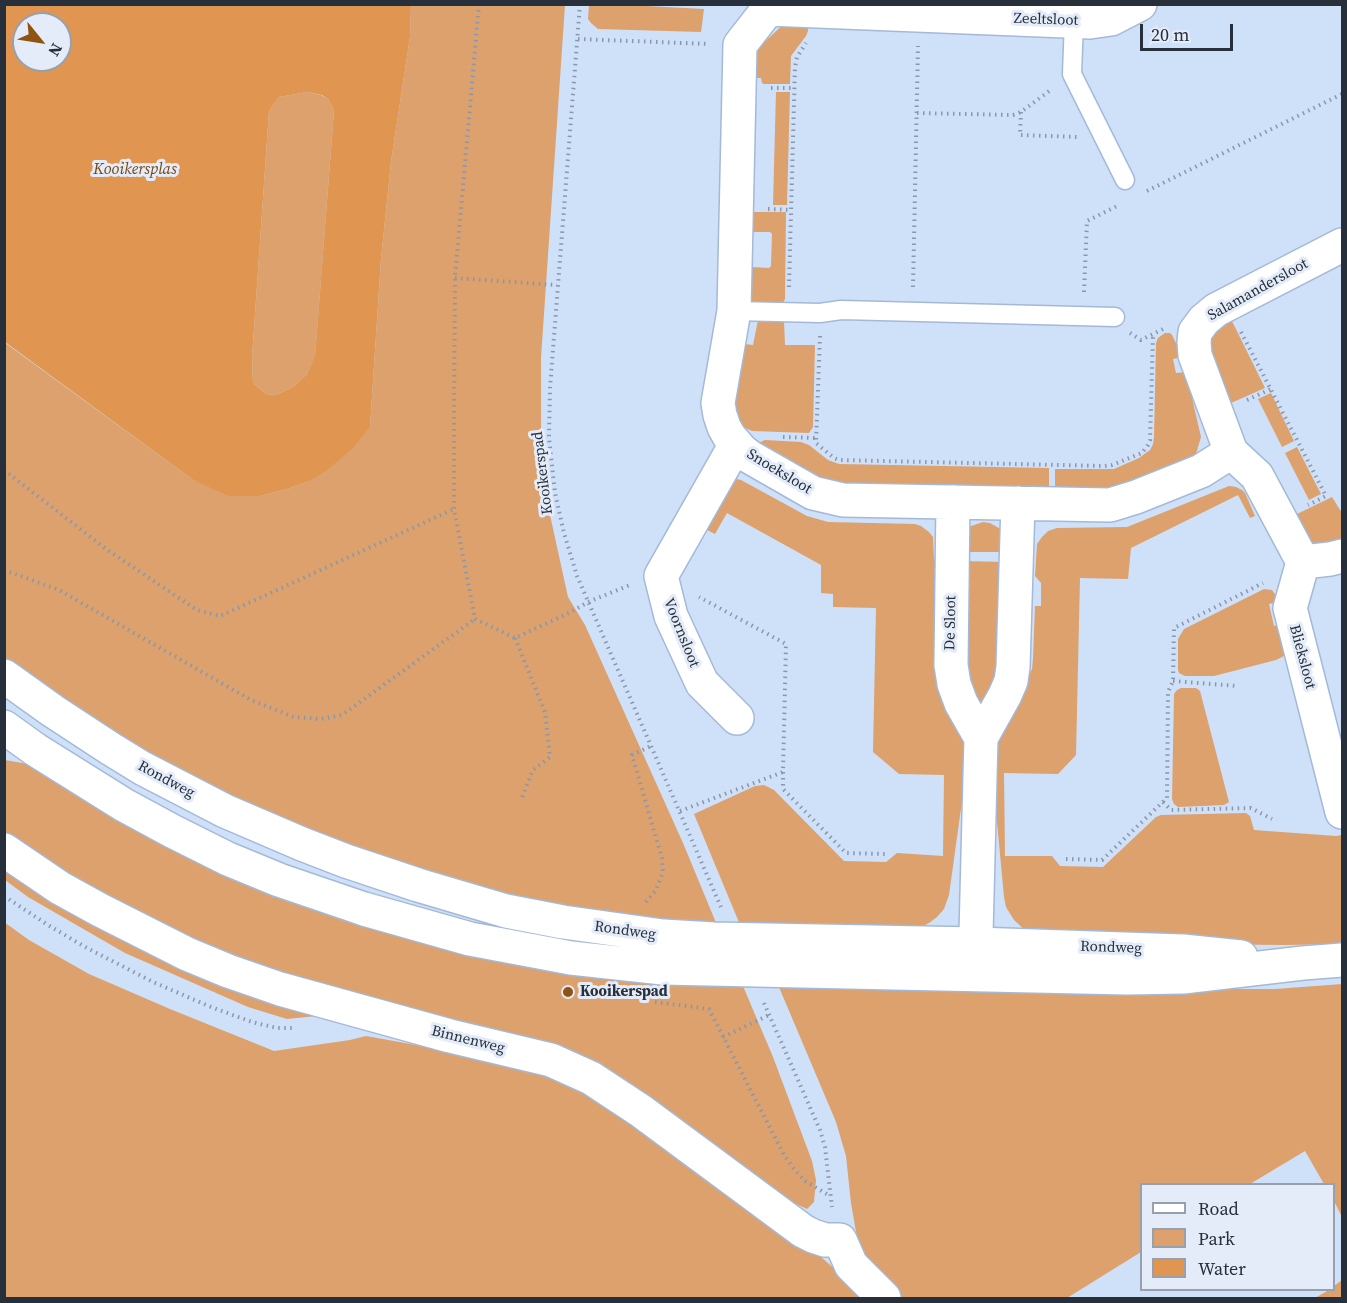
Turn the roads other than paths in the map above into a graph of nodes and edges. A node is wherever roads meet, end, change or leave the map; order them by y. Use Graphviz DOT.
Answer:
graph roads {
  1 [pos="1140,4"];
  2 [pos="768,7"];
  3 [pos="1074,21"];
  4 [pos="1125,180"];
  5 [pos="1342,246"];
  6 [pos="734,310"];
  7 [pos="1115,317"];
  8 [pos="736,444"];
  9 [pos="1231,452"];
  10 [pos="952,502"];
  11 [pos="1018,504"];
  12 [pos="1342,556"];
  13 [pos="1303,562"];
  14 [pos="4,676"];
  15 [pos="737,718"];
  16 [pos="4,727"];
  17 [pos="981,738"];
  18 [pos="1342,812"];
  19 [pos="4,850"];
  20 [pos="976,960"];
  21 [pos="1342,960"];
  22 [pos="884,1299"];
  1 -- 3 [label="street, Zeeltsloot"];
  2 -- 3 [label="street, Zeeltsloot"];
  2 -- 6 [label="street, Snoeksloot"];
  3 -- 4 [label="lane"];
  5 -- 9 [label="street, Salamandersloot"];
  6 -- 7 [label="lane"];
  6 -- 8 [label="street, Snoeksloot"];
  8 -- 10 [label="street, Snoeksloot"];
  8 -- 15 [label="street, Voornsloot"];
  9 -- 11 [label="street, Snoeksloot"];
  9 -- 13 [label="street"];
  10 -- 11 [label="street, Snoeksloot"];
  10 -- 17 [label="street, De Sloot"];
  11 -- 17 [label="street"];
  12 -- 13 [label="street"];
  13 -- 18 [label="street, Blieksloot"];
  14 -- 20 [label="street, Rondweg"];
  16 -- 20 [label="street, Rondweg"];
  17 -- 20 [label="street"];
  19 -- 22 [label="street, Binnenweg"];
  20 -- 21 [label="street, Rondweg"];
}
